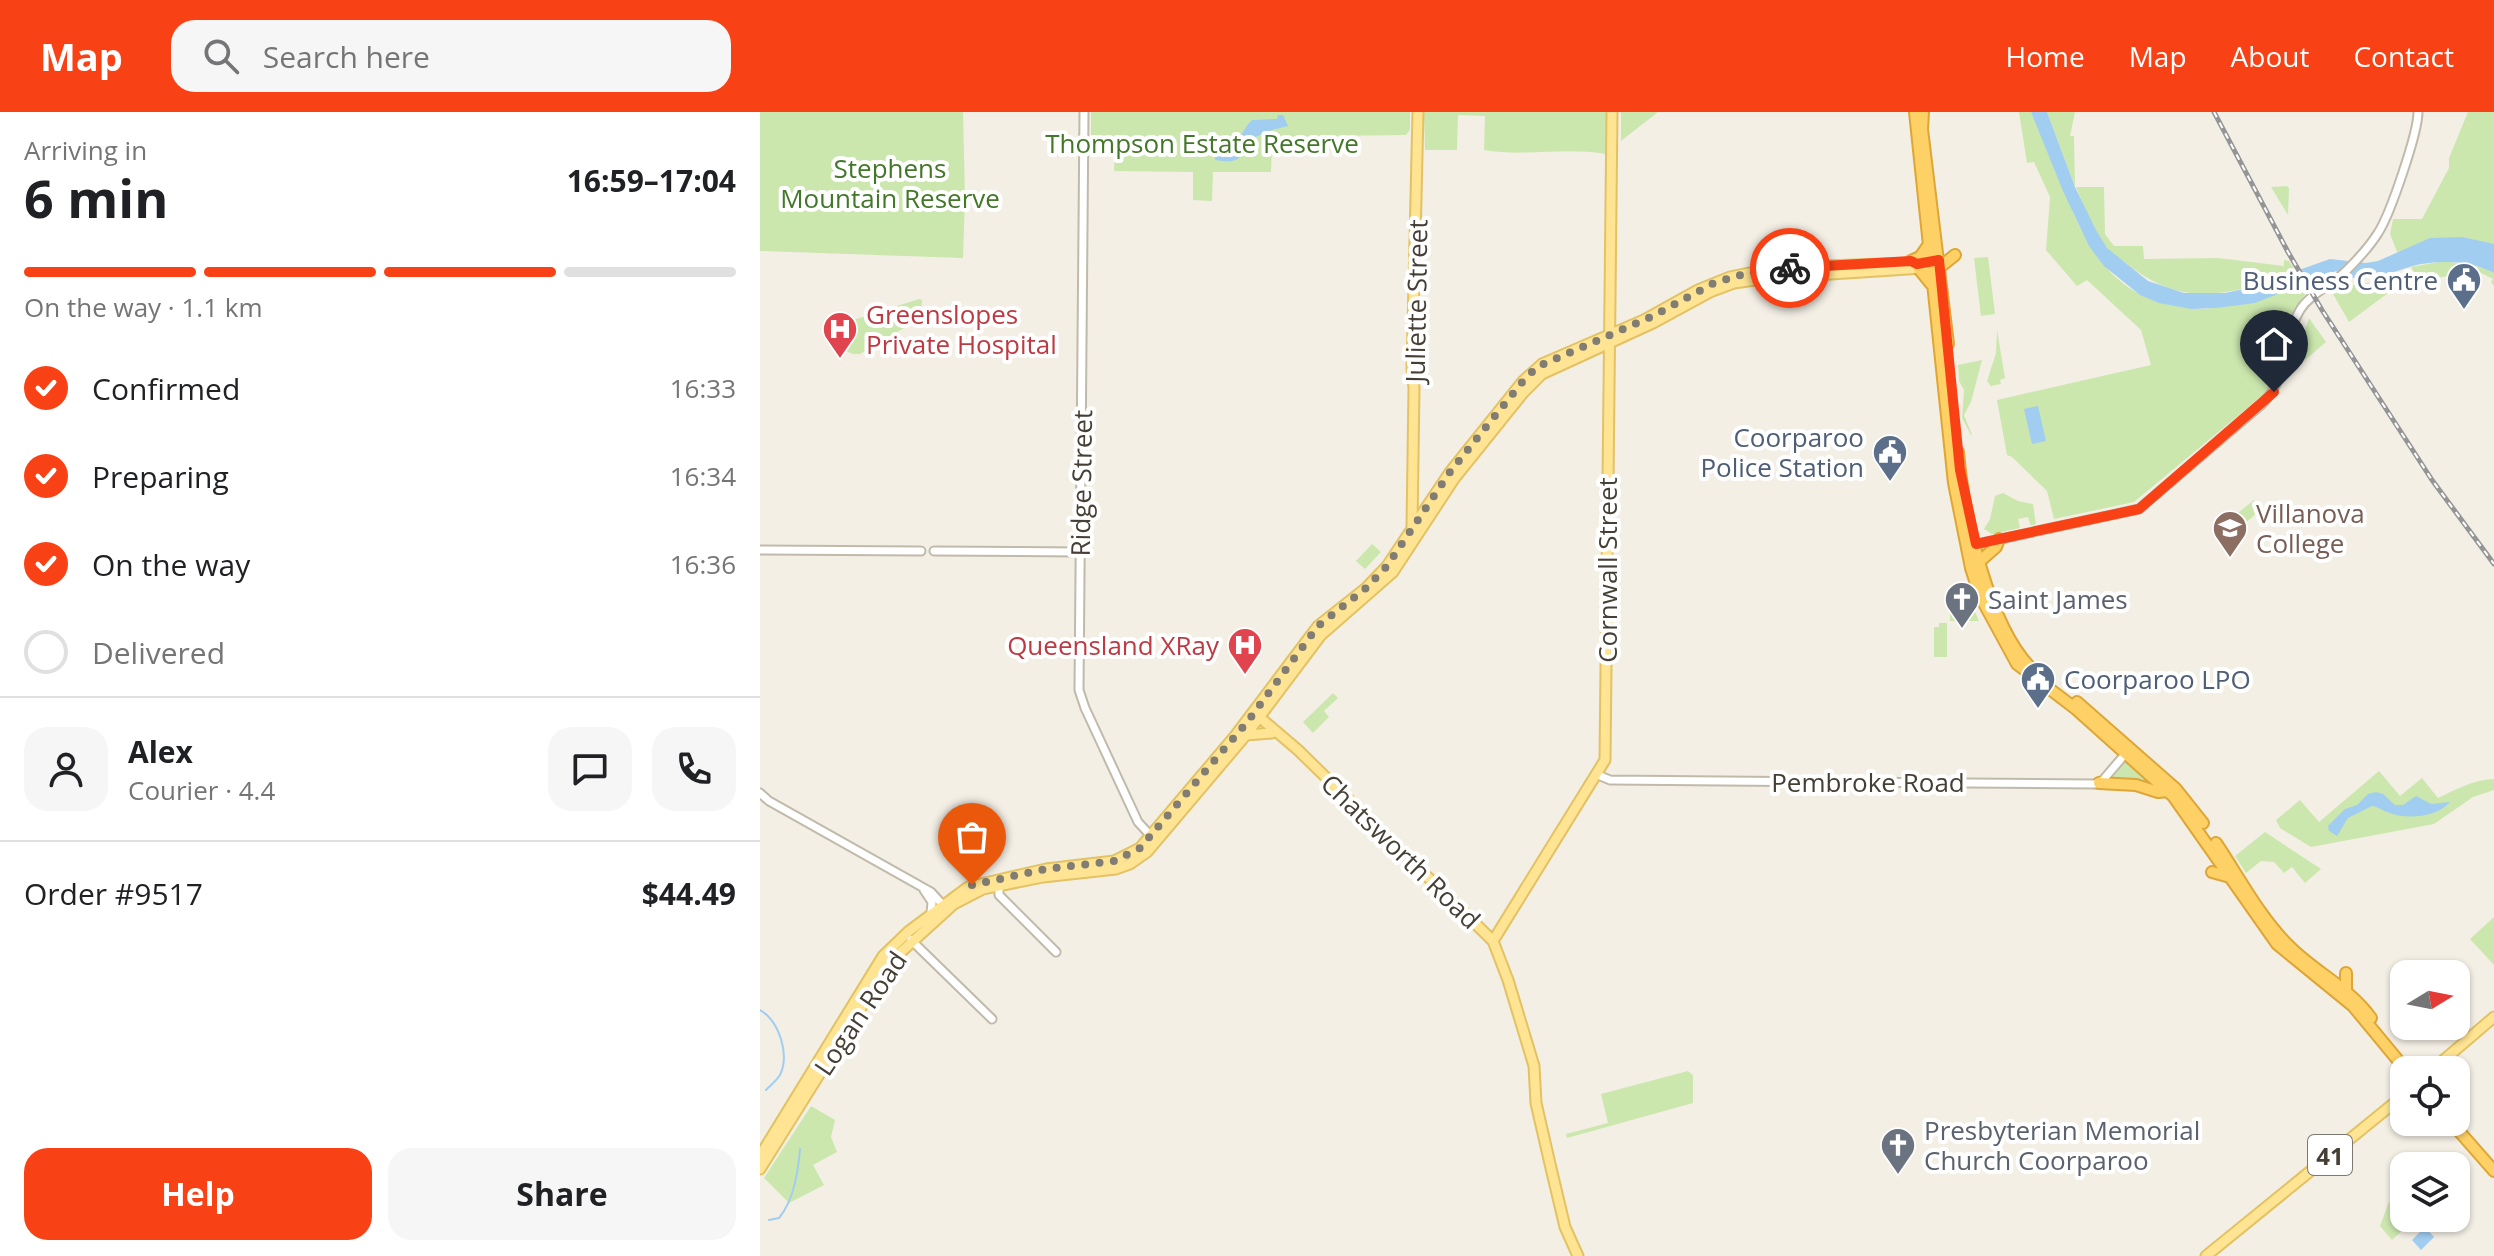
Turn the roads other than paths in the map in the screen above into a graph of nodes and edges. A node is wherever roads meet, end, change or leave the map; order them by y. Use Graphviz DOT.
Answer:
graph roads {
  1 [pos="1084,112"];
  2 [pos="1418,112"];
  3 [pos="1612,112"];
  4 [pos="1915,112"];
  5 [pos="1923,112"];
  6 [pos="2418,112"];
  7 [pos="1927,247"];
  8 [pos="1955,255"];
  9 [pos="1928,264"];
  10 [pos="1743,278"];
  11 [pos="1610,313"];
  12 [pos="1628,327"];
  13 [pos="1611,338"];
  14 [pos="1595,348"];
  15 [pos="1608,364"];
  16 [pos="1414,491"];
  17 [pos="1429,504"];
  18 [pos="1412,530"];
  19 [pos="1999,539"];
  20 [pos="1971,545"];
  21 [pos="760,550"];
  22 [pos="1080,552"];
  23 [pos="1980,561"];
  24 [pos="1271,702"];
  25 [pos="1255,718"];
  26 [pos="1275,732"];
  27 [pos="1246,735"];
  28 [pos="2129,750"];
  29 [pos="1598,775"];
  30 [pos="2099,783"];
  31 [pos="2168,791"];
  32 [pos="760,796"];
  33 [pos="1155,836"];
  34 [pos="2212,872"];
  35 [pos="2230,877"];
  36 [pos="1000,882"];
  37 [pos="924,890"];
  38 [pos="944,907"];
  39 [pos="931,913"];
  40 [pos="924,929"];
  41 [pos="911,940"];
  42 [pos="1493,941"];
  43 [pos="888,950"];
  44 [pos="1056,952"];
  45 [pos="928,955"];
  46 [pos="2346,973"];
  47 [pos="2346,990"];
  48 [pos="2494,1017"];
  49 [pos="992,1019"];
  50 [pos="2394,1056"];
  51 [pos="2402,1056"];
  52 [pos="2448,1056"];
  53 [pos="2390,1106"];
  54 [pos="2467,1136"];
  55 [pos="2469,1136"];
  56 [pos="761,1161"];
  57 [pos="2494,1162"];
  58 [pos="2494,1171"];
  59 [pos="1578,1256"];
  60 [pos="2206,1256"];
  1 -- 22 [label="street, Ridge Street"];
  2 -- 16 [label="main road, Juliette Street"];
  3 -- 11 [label="main road"];
  4 -- 7 [label="highway"];
  5 -- 9 [label="highway"];
  6 -- 19 [label="street"];
  7 -- 9 [label="highway"];
  7 -- 9 [label="highway"];
  8 -- 9 [label="highway"];
  9 -- 10 [label="main road"];
  9 -- 20 [label="highway"];
  9 -- 20 [label="highway"];
  10 -- 12 [label="main road, Logan Road"];
  10 -- 13 [label="main road, Logan Road"];
  11 -- 12 [label="main road"];
  11 -- 13 [label="main road"];
  12 -- 13 [label="main road, Logan Road"];
  13 -- 14 [label="main road, Logan Road"];
  13 -- 15 [label="main road, Cornwall Street"];
  13 -- 17 [label="main road, Logan Road"];
  14 -- 15 [label="main road"];
  14 -- 24 [label="main road, Logan Road"];
  15 -- 29 [label="main road, Cornwall Street"];
  16 -- 17 [label="main road"];
  16 -- 18 [label="main road, Juliette Street"];
  17 -- 18 [label="main road, Logan Road"];
  18 -- 25 [label="main road, Logan Road"];
  19 -- 20 [label="street"];
  19 -- 23 [label="highway"];
  20 -- 23 [label="highway"];
  20 -- 28 [label="highway"];
  21 -- 22 [label="street"];
  22 -- 33 [label="street, Ridge Street"];
  23 -- 28 [label="highway"];
  24 -- 25 [label="main road, Logan Road"];
  24 -- 26 [label="main road"];
  25 -- 26 [label="main road, Chatsworth Road"];
  25 -- 27 [label="main road, Logan Road"];
  25 -- 33 [label="main road, Logan Road"];
  26 -- 27 [label="main road"];
  26 -- 42 [label="main road, Chatsworth Road"];
  27 -- 33 [label="main road, Logan Road"];
  28 -- 30 [label="street"];
  28 -- 31 [label="highway"];
  28 -- 47 [label="highway"];
  29 -- 30 [label="street, Pembroke Road"];
  29 -- 42 [label="main road"];
  30 -- 31 [label="highway"];
  31 -- 35 [label="highway"];
  32 -- 37 [label="street"];
  33 -- 36 [label="main road, Logan Road"];
  34 -- 35 [label="highway"];
  35 -- 50 [label="highway"];
  36 -- 38 [label="main road, Logan Road"];
  36 -- 44 [label="street"];
  37 -- 38 [label="street"];
  37 -- 39 [label="street"];
  38 -- 39 [label="main road, Logan Road"];
  38 -- 40 [label="main road, Logan Road"];
  39 -- 43 [label="main road, Logan Road"];
  40 -- 41 [label="main road, Logan Road"];
  40 -- 45 [label="street"];
  41 -- 43 [label="main road"];
  41 -- 45 [label="street"];
  41 -- 56 [label="main road, Logan Road"];
  42 -- 59 [label="main road, Chatsworth Road"];
  43 -- 56 [label="main road, Logan Road"];
  45 -- 49 [label="street"];
  46 -- 47 [label="highway"];
  47 -- 51 [label="highway"];
  48 -- 52 [label="main road"];
  53 -- 60 [label="main road, 41"];
  54 -- 58 [label="highway"];
  55 -- 57 [label="highway"];
}
